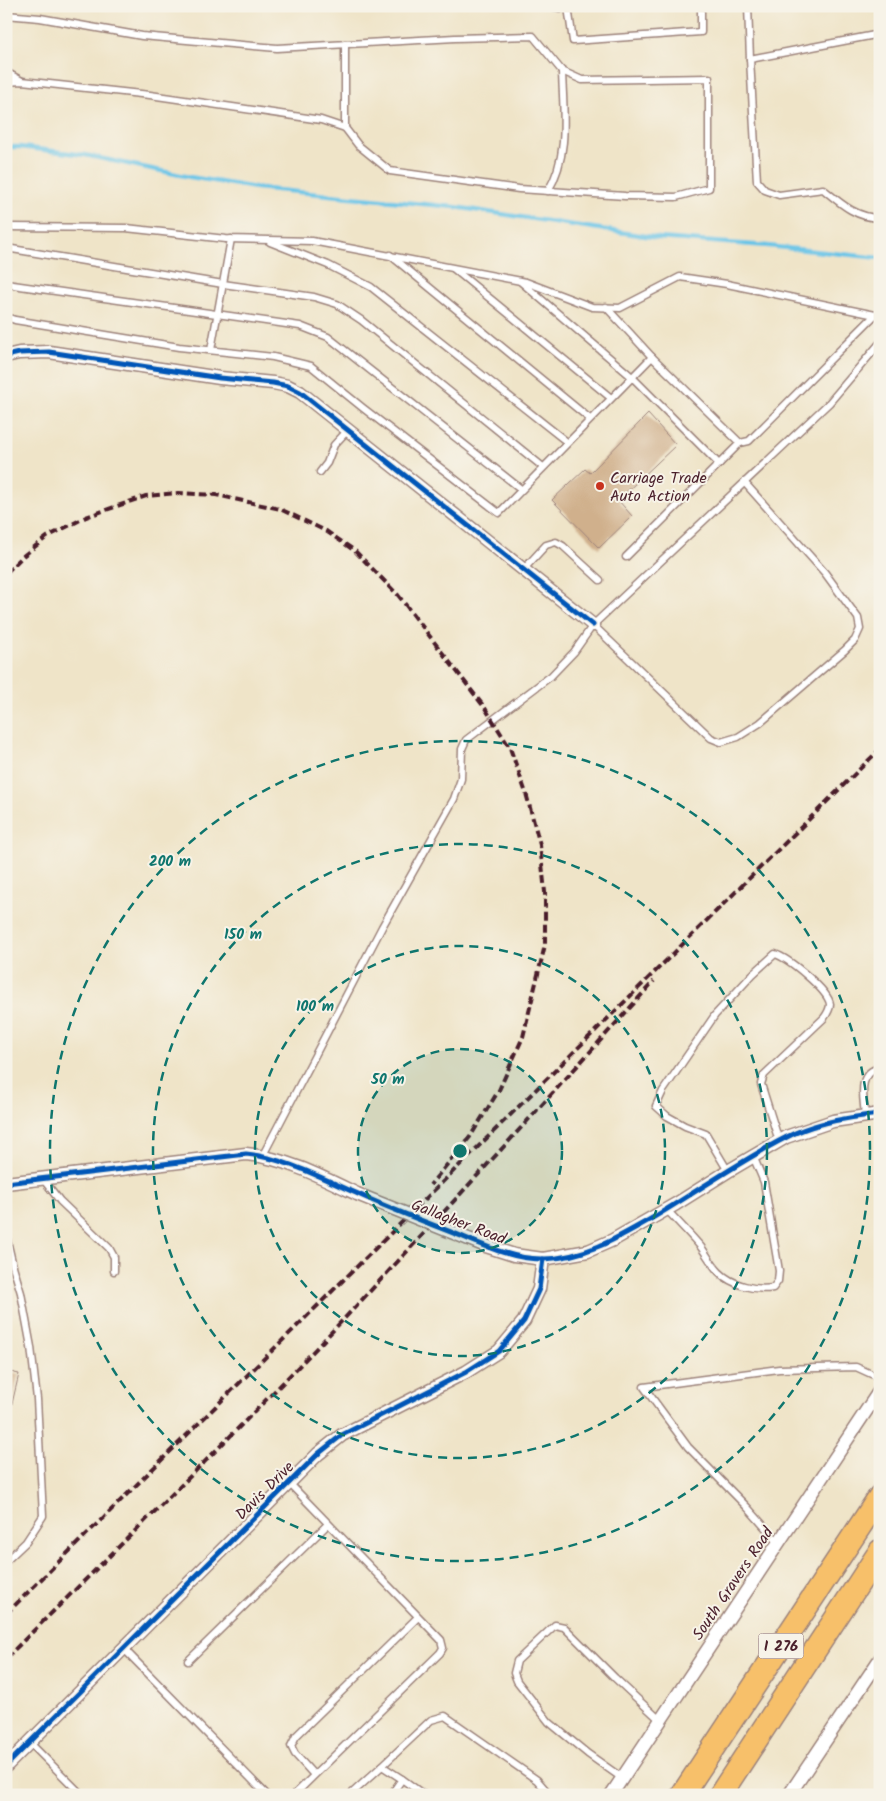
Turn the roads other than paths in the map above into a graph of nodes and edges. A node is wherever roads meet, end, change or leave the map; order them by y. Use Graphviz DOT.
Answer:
graph roads {
  1 [pos="551,6"];
  2 [pos="701,6"];
  3 [pos="748,6"];
  4 [pos="572,7"];
  5 [pos="6,15"];
  6 [pos="880,34"];
  7 [pos="345,44"];
  8 [pos="750,59"];
  9 [pos="562,71"];
  10 [pos="6,72"];
  11 [pos="22,81"];
  12 [pos="6,82"];
  13 [pos="345,128"];
  14 [pos="548,191"];
  15 [pos="880,218"];
  16 [pos="6,227"];
  17 [pos="231,239"];
  18 [pos="266,241"];
  19 [pos="6,248"];
  20 [pos="388,255"];
  21 [pos="452,267"];
  22 [pos="519,280"];
  23 [pos="6,284"];
  24 [pos="223,284"];
  25 [pos="606,307"];
  26 [pos="217,314"];
  27 [pos="878,315"];
  28 [pos="6,317"];
  29 [pos="880,344"];
  30 [pos="211,350"];
  31 [pos="6,356"];
  32 [pos="652,356"];
  33 [pos="632,377"];
  34 [pos="612,398"];
  35 [pos="590,419"];
  36 [pos="348,430"];
  37 [pos="567,442"];
  38 [pos="740,443"];
  39 [pos="719,464"];
  40 [pos="543,467"];
  41 [pos="320,472"];
  42 [pos="744,482"];
  43 [pos="521,489"];
  44 [pos="626,557"];
  45 [pos="523,570"];
  46 [pos="600,580"];
  47 [pos="593,625"];
  48 [pos="880,1068"];
  49 [pos="880,1114"];
  50 [pos="865,1116"];
  51 [pos="779,1141"];
  52 [pos="262,1156"];
  53 [pos="752,1156"];
  54 [pos="728,1171"];
  55 [pos="43,1178"];
  56 [pos="6,1183"];
  57 [pos="667,1210"];
  58 [pos="6,1236"];
  59 [pos="543,1259"];
  60 [pos="114,1271"];
  61 [pos="880,1378"];
  62 [pos="880,1390"];
  63 [pos="289,1483"];
  64 [pos="880,1496"];
  65 [pos="328,1524"];
  66 [pos="778,1543"];
  67 [pos="880,1551"];
  68 [pos="6,1561"];
  69 [pos="418,1617"];
  70 [pos="124,1649"];
  71 [pos="880,1659"];
  72 [pos="188,1662"];
  73 [pos="660,1720"];
  74 [pos="30,1743"];
  75 [pos="6,1766"];
  76 [pos="382,1766"];
  77 [pos="314,1775"];
  78 [pos="622,1778"];
  79 [pos="402,1779"];
  80 [pos="82,1795"];
  81 [pos="267,1795"];
  82 [pos="294,1795"];
  83 [pos="350,1795"];
  84 [pos="391,1795"];
  85 [pos="424,1795"];
  86 [pos="550,1795"];
  87 [pos="611,1795"];
  88 [pos="682,1795"];
  89 [pos="720,1795"];
  90 [pos="789,1795"];
  1 -- 4 [label="lane"];
  2 -- 4 [label="lane"];
  3 -- 8 [label="lane"];
  5 -- 7 [label="lane"];
  6 -- 8 [label="lane"];
  7 -- 9 [label="lane"];
  7 -- 13 [label="lane"];
  8 -- 15 [label="lane"];
  9 -- 14 [label="lane"];
  9 -- 14 [label="lane"];
  10 -- 11 [label="lane"];
  11 -- 12 [label="lane"];
  11 -- 13 [label="lane"];
  13 -- 14 [label="lane"];
  16 -- 17 [label="lane"];
  17 -- 18 [label="lane"];
  17 -- 24 [label="lane"];
  18 -- 20 [label="lane"];
  18 -- 37 [label="lane"];
  19 -- 24 [label="lane"];
  20 -- 21 [label="lane"];
  20 -- 35 [label="lane"];
  21 -- 22 [label="lane"];
  21 -- 34 [label="lane"];
  22 -- 25 [label="lane"];
  22 -- 33 [label="lane"];
  23 -- 26 [label="lane"];
  24 -- 26 [label="lane"];
  24 -- 40 [label="lane"];
  25 -- 27 [label="lane"];
  25 -- 32 [label="lane"];
  26 -- 30 [label="lane"];
  26 -- 43 [label="lane"];
  27 -- 38 [label="lane"];
  28 -- 30 [label="lane"];
  29 -- 42 [label="lane"];
  30 -- 43 [label="lane"];
  31 -- 36 [label="street"];
  32 -- 33 [label="lane"];
  32 -- 38 [label="lane"];
  33 -- 34 [label="lane"];
  33 -- 39 [label="lane"];
  34 -- 35 [label="lane"];
  35 -- 37 [label="lane"];
  36 -- 41 [label="lane"];
  36 -- 45 [label="street"];
  37 -- 40 [label="lane"];
  38 -- 39 [label="lane"];
  39 -- 44 [label="lane"];
  40 -- 43 [label="lane"];
  42 -- 47 [label="lane"];
  42 -- 47 [label="lane"];
  45 -- 46 [label="lane"];
  45 -- 47 [label="street"];
  47 -- 52 [label="lane"];
  48 -- 50 [label="lane"];
  49 -- 50 [label="street, Gallagher Road"];
  50 -- 51 [label="street, Gallagher Road"];
  51 -- 53 [label="street, Gallagher Road"];
  51 -- 54 [label="lane"];
  52 -- 55 [label="street, Gallagher Road"];
  52 -- 59 [label="street, Gallagher Road, bridge"];
  53 -- 54 [label="street, Gallagher Road"];
  53 -- 57 [label="lane"];
  54 -- 57 [label="street, Gallagher Road"];
  55 -- 56 [label="street, Gallagher Road"];
  55 -- 60 [label="lane"];
  57 -- 59 [label="street, Gallagher Road"];
  58 -- 68 [label="lane"];
  59 -- 63 [label="street, Davis Drive"];
  61 -- 66 [label="lane"];
  62 -- 66 [label="street, South Gravers Road"];
  63 -- 65 [label="lane"];
  63 -- 70 [label="street, Davis Drive"];
  64 -- 88 [label="highway, I 276"];
  65 -- 69 [label="lane"];
  65 -- 72 [label="lane"];
  66 -- 73 [label="street, South Gravers Road"];
  67 -- 89 [label="highway, I 276"];
  69 -- 77 [label="lane"];
  69 -- 77 [label="lane"];
  70 -- 74 [label="street, Davis Drive"];
  70 -- 81 [label="lane"];
  71 -- 90 [label="street"];
  73 -- 78 [label="street, South Gravers Road"];
  73 -- 78 [label="lane"];
  74 -- 75 [label="street, Davis Drive"];
  74 -- 80 [label="lane"];
  76 -- 79 [label="lane"];
  76 -- 83 [label="lane"];
  76 -- 86 [label="lane"];
  77 -- 82 [label="lane"];
  78 -- 87 [label="street, South Gravers Road"];
  79 -- 84 [label="lane"];
  79 -- 85 [label="lane"];
}
